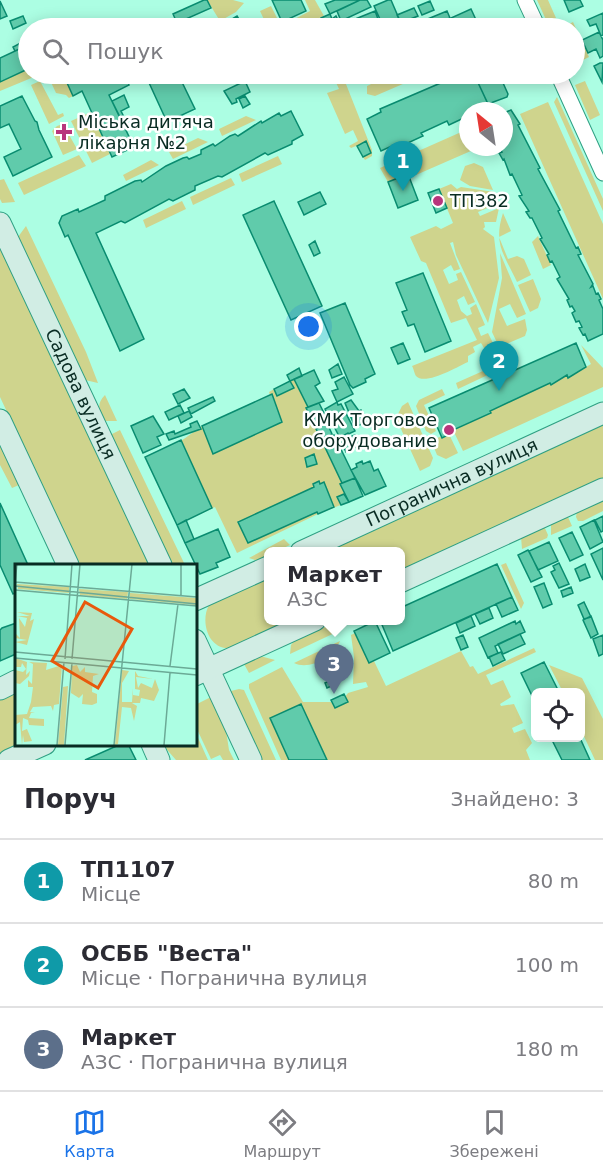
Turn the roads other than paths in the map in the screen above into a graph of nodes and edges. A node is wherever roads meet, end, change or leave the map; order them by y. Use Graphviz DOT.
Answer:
graph roads {
  1 [pos="525,0"];
  2 [pos="533,18"];
  3 [pos="563,84"];
  4 [pos="603,173"];
  5 [pos="0,223"];
  6 [pos="603,413"];
  7 [pos="0,420"];
  8 [pos="603,489"];
  9 [pos="312,547"];
  10 [pos="68,564"];
  11 [pos="161,564"];
  12 [pos="264,569"];
  13 [pos="405,580"];
  14 [pos="196,600"];
  15 [pos="306,625"];
  16 [pos="196,645"];
  17 [pos="202,672"];
  18 [pos="15,682"];
  19 [pos="0,689"];
  20 [pos="43,745"];
  21 [pos="152,745"];
  22 [pos="9,760"];
  23 [pos="159,760"];
  24 [pos="251,760"];
  1 -- 2 [label="street"];
  3 -- 4 [label="street"];
  5 -- 11 [label="main road, Садова вулиця"];
  6 -- 9 [label="main road, Погранична вулиця"];
  7 -- 10 [label="main road"];
  8 -- 13 [label="main road"];
  12 -- 14 [label="main road"];
  15 -- 17 [label="main road"];
  16 -- 17 [label="main road"];
  17 -- 24 [label="main road"];
  18 -- 19 [label="main road"];
  20 -- 22 [label="main road"];
  21 -- 23 [label="main road"];
}
